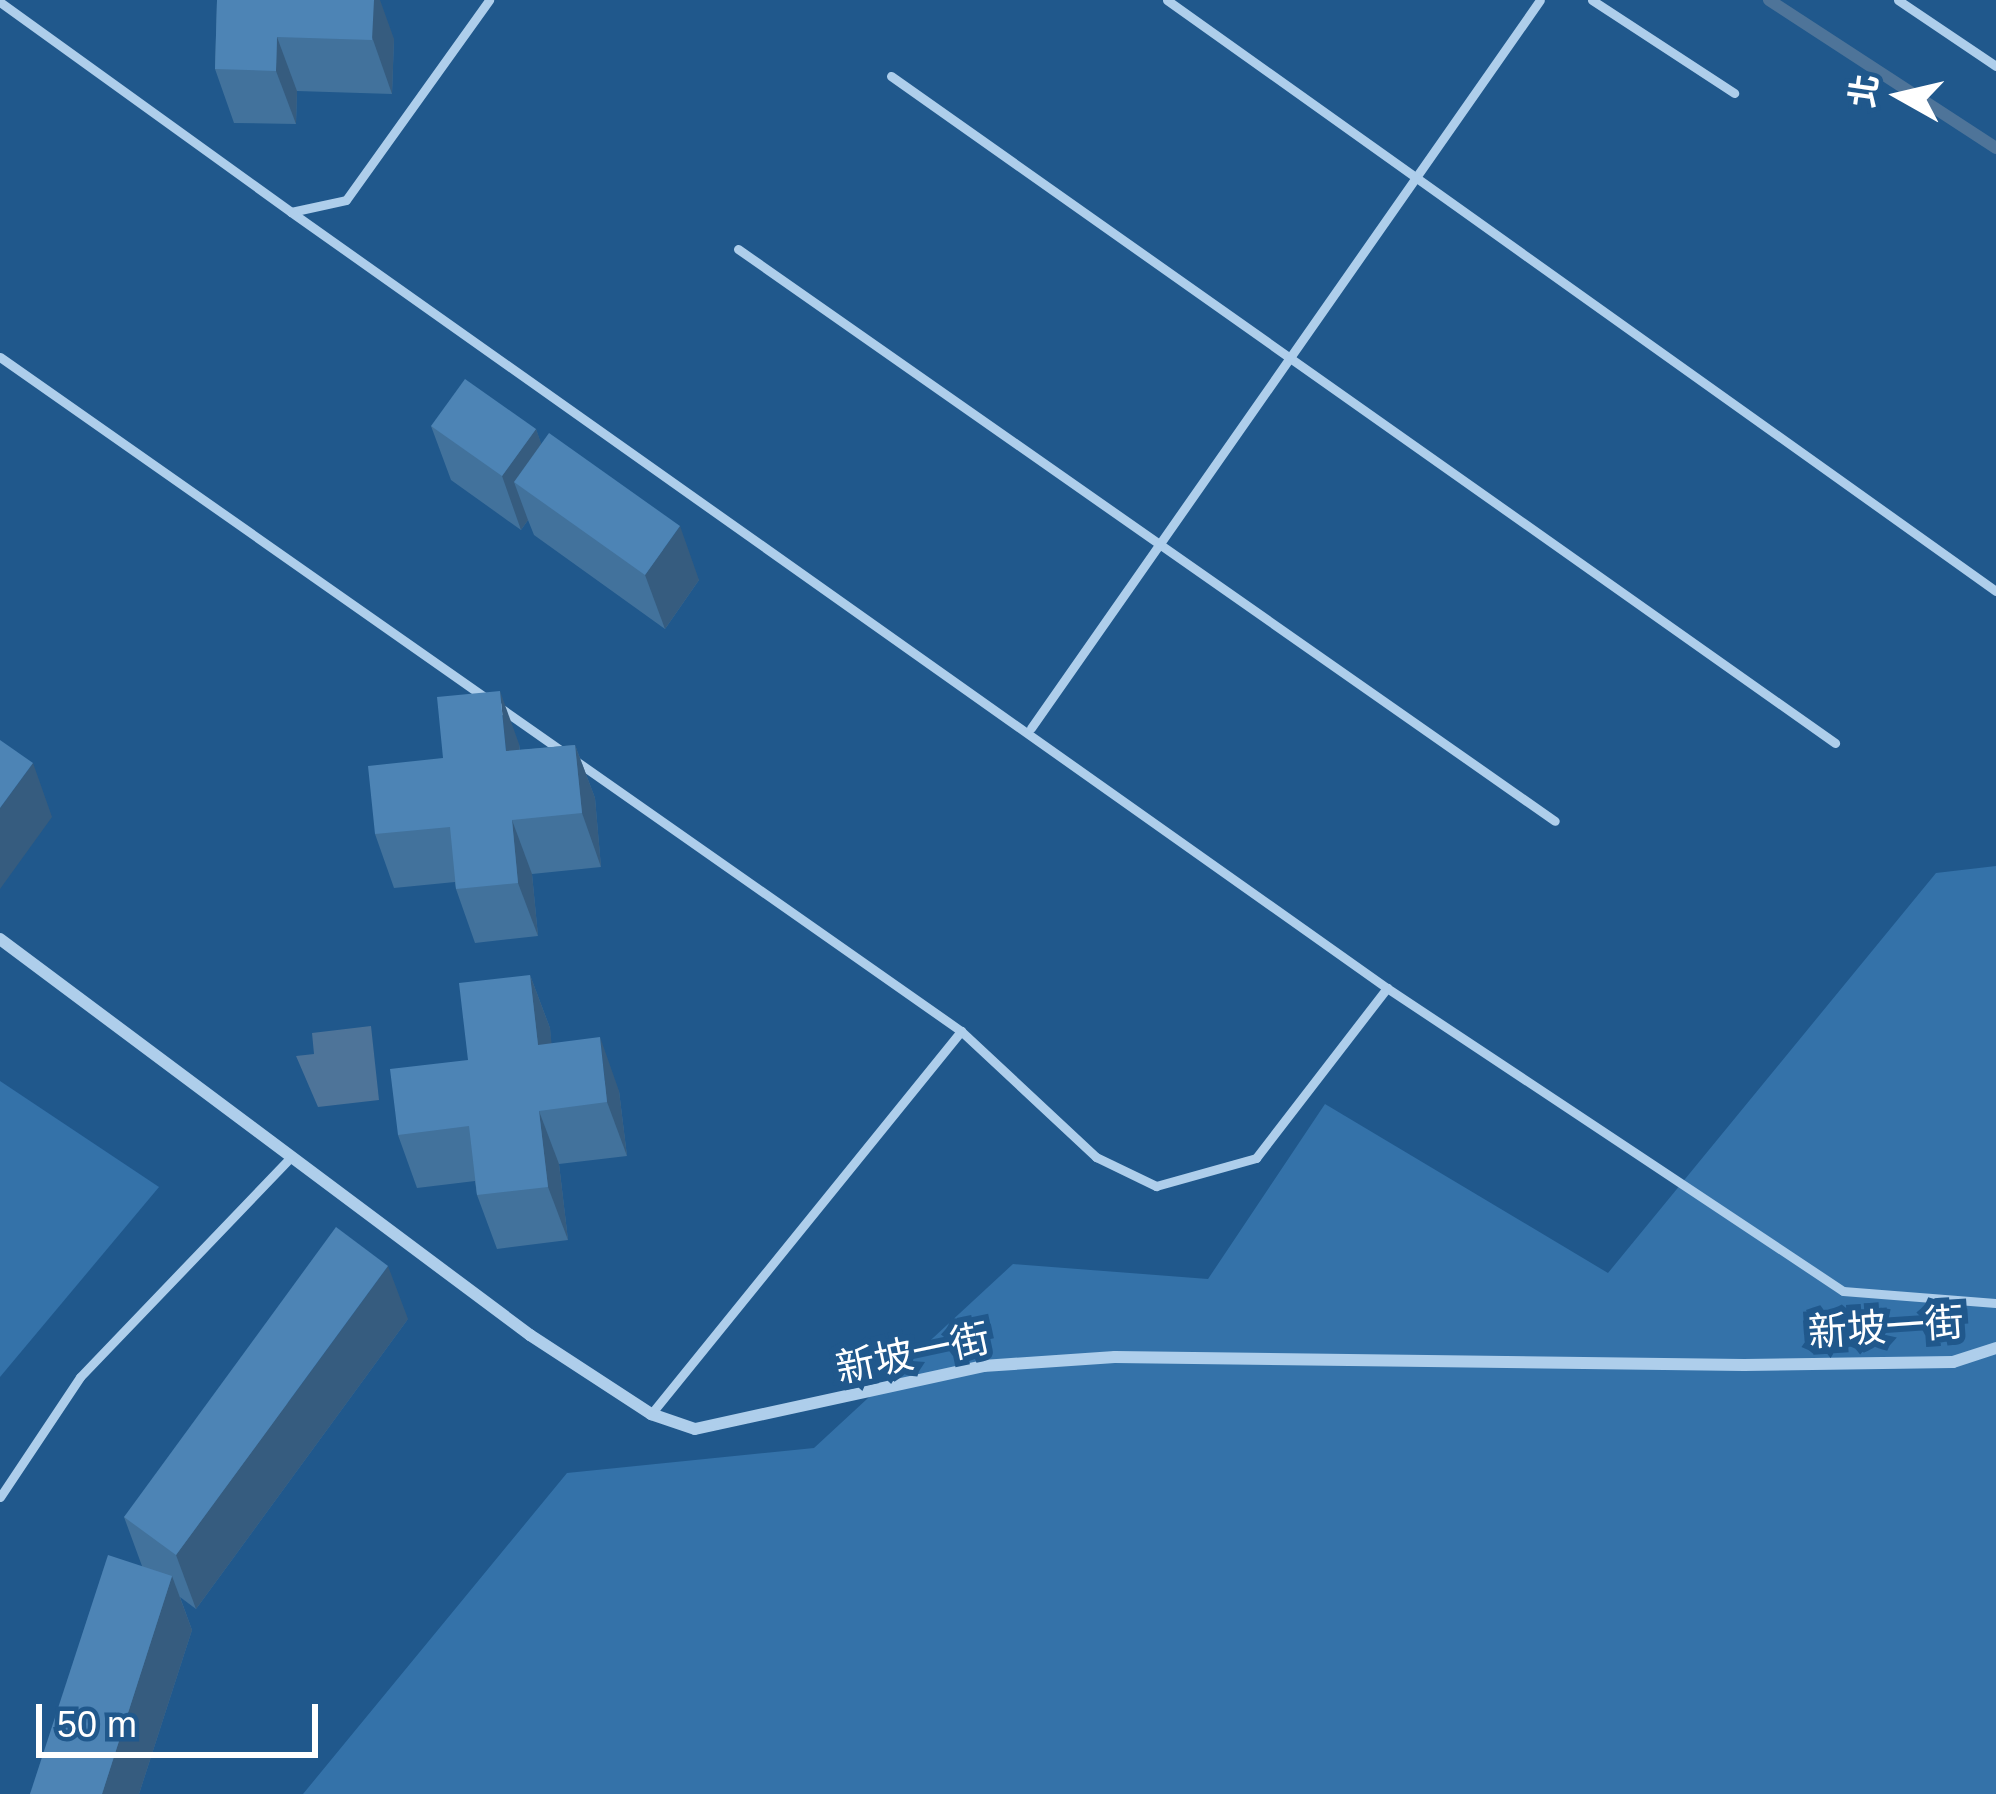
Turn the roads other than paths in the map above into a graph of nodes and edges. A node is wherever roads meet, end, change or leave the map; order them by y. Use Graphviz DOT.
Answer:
graph roads {
  1 [pos="489,0"];
  2 [pos="1167,0"];
  3 [pos="1540,0"];
  4 [pos="1592,0"];
  5 [pos="1898,0"];
  6 [pos="0,2"];
  7 [pos="1996,66"];
  8 [pos="891,76"];
  9 [pos="1734,93"];
  10 [pos="1417,178"];
  11 [pos="291,212"];
  12 [pos="738,249"];
  13 [pos="0,357"];
  14 [pos="1289,360"];
  15 [pos="1155,542"];
  16 [pos="1996,591"];
  17 [pos="1031,728"];
  18 [pos="1835,743"];
  19 [pos="1555,821"];
  20 [pos="0,939"];
  21 [pos="1388,988"];
  22 [pos="961,1031"];
  23 [pos="296,1153"];
  24 [pos="1996,1304"];
  25 [pos="1996,1348"];
  26 [pos="651,1414"];
  27 [pos="0,1496"];
  1 -- 11 [label="lane"];
  2 -- 10 [label="lane"];
  3 -- 10 [label="lane"];
  4 -- 9 [label="lane"];
  5 -- 7 [label="lane"];
  6 -- 11 [label="lane"];
  8 -- 14 [label="lane"];
  10 -- 14 [label="lane"];
  10 -- 16 [label="lane"];
  11 -- 17 [label="lane"];
  12 -- 15 [label="lane"];
  13 -- 22 [label="lane"];
  14 -- 15 [label="lane"];
  14 -- 18 [label="lane"];
  15 -- 17 [label="lane"];
  15 -- 19 [label="lane"];
  17 -- 21 [label="lane"];
  20 -- 23 [label="street, 新坡一街"];
  21 -- 22 [label="lane"];
  21 -- 24 [label="lane"];
  22 -- 26 [label="lane"];
  23 -- 26 [label="street, 新坡一街"];
  23 -- 27 [label="lane"];
  25 -- 26 [label="street, 新坡一街"];
}
